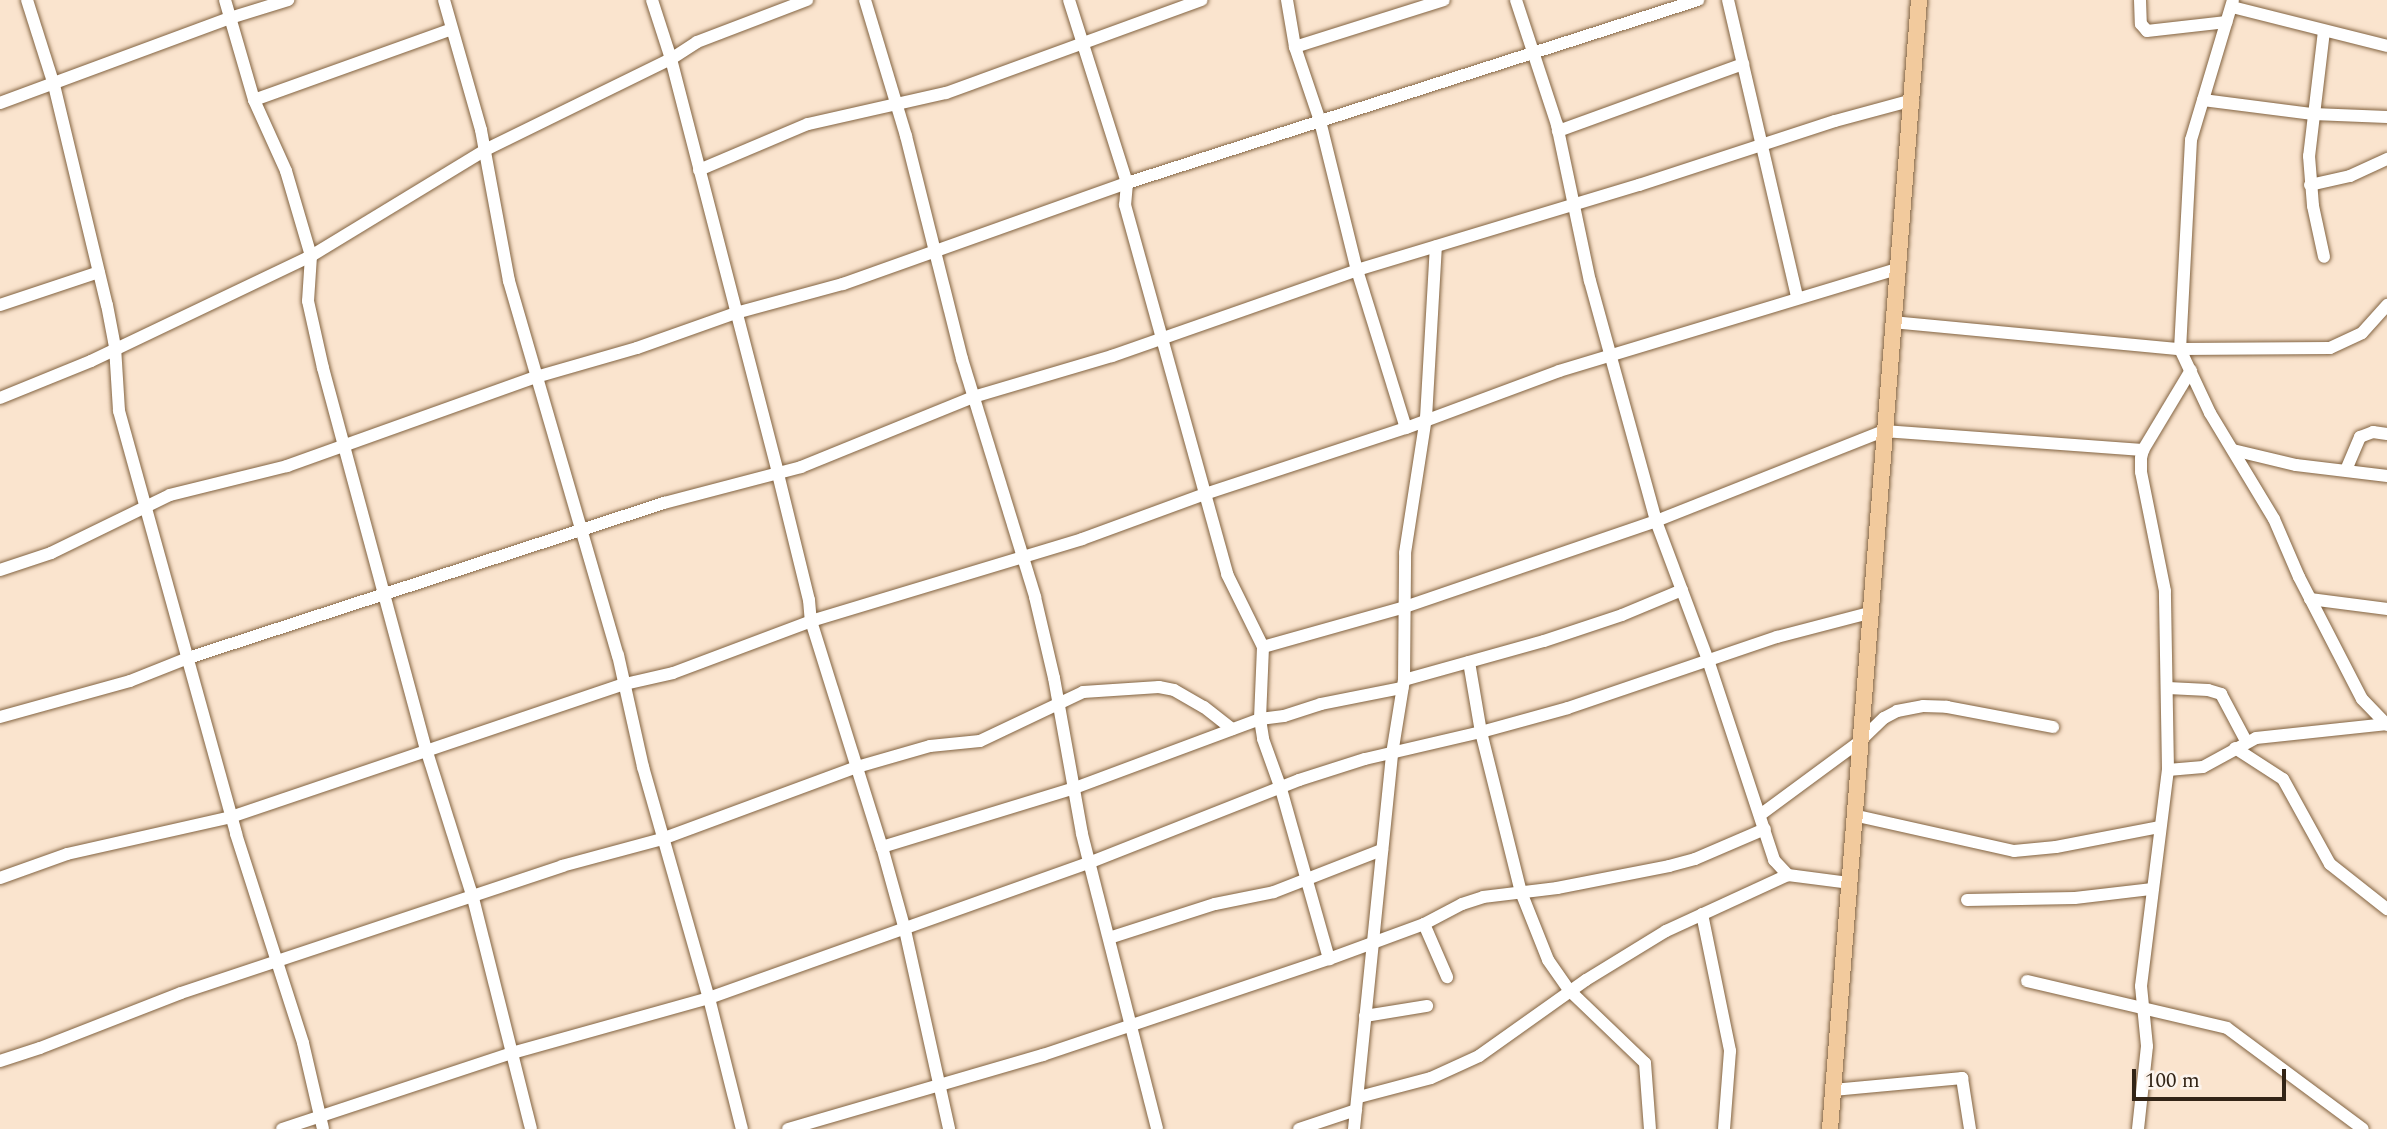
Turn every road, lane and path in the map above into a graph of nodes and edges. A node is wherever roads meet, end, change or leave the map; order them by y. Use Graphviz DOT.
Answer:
graph roads {
  1 [pos="27,0"];
  2 [pos="225,0"];
  3 [pos="288,0"];
  4 [pos="444,0"];
  5 [pos="652,0"];
  6 [pos="807,0"];
  7 [pos="865,0"];
  8 [pos="1069,0"];
  9 [pos="1202,0"];
  10 [pos="1287,0"];
  11 [pos="1444,0"];
  12 [pos="1516,0"];
  13 [pos="1698,0"];
  14 [pos="1728,0"];
  15 [pos="1919,0"];
  16 [pos="2140,0"];
  17 [pos="2232,4"];
  18 [pos="230,18"];
  19 [pos="2226,22"];
  20 [pos="452,29"];
  21 [pos="2324,31"];
  22 [pos="1085,43"];
  23 [pos="2387,46"];
  24 [pos="1295,47"];
  25 [pos="1534,51"];
  26 [pos="671,59"];
  27 [pos="1743,64"];
  28 [pos="54,85"];
  29 [pos="254,100"];
  30 [pos="1913,100"];
  31 [pos="2203,100"];
  32 [pos="0,103"];
  33 [pos="897,105"];
  34 [pos="2313,114"];
  35 [pos="2387,117"];
  36 [pos="1320,121"];
  37 [pos="1558,131"];
  38 [pos="1763,144"];
  39 [pos="485,150"];
  40 [pos="2387,159"];
  41 [pos="699,170"];
  42 [pos="1127,183"];
  43 [pos="2310,185"];
  44 [pos="1574,204"];
  45 [pos="1436,246"];
  46 [pos="933,250"];
  47 [pos="311,256"];
  48 [pos="2324,257"];
  49 [pos="1896,269"];
  50 [pos="1357,270"];
  51 [pos="99,272"];
  52 [pos="1797,297"];
  53 [pos="0,305"];
  54 [pos="2387,305"];
  55 [pos="736,313"];
  56 [pos="1892,322"];
  57 [pos="1164,337"];
  58 [pos="115,347"];
  59 [pos="2180,348"];
  60 [pos="1611,355"];
  61 [pos="2191,370"];
  62 [pos="536,377"];
  63 [pos="973,397"];
  64 [pos="0,398"];
  65 [pos="1426,418"];
  66 [pos="1406,428"];
  67 [pos="1883,431"];
  68 [pos="2387,434"];
  69 [pos="344,444"];
  70 [pos="2143,450"];
  71 [pos="2233,450"];
  72 [pos="2346,470"];
  73 [pos="778,474"];
  74 [pos="2387,476"];
  75 [pos="1205,494"];
  76 [pos="146,504"];
  77 [pos="1656,521"];
  78 [pos="582,529"];
  79 [pos="1022,558"];
  80 [pos="0,570"];
  81 [pos="1682,590"];
  82 [pos="383,593"];
  83 [pos="2310,599"];
  84 [pos="1405,607"];
  85 [pos="2387,609"];
  86 [pos="1868,613"];
  87 [pos="811,621"];
  88 [pos="1263,648"];
  89 [pos="188,658"];
  90 [pos="1708,660"];
  91 [pos="1469,662"];
  92 [pos="625,684"];
  93 [pos="1403,684"];
  94 [pos="2168,688"];
  95 [pos="1058,702"];
  96 [pos="0,717"];
  97 [pos="1260,719"];
  98 [pos="2387,724"];
  99 [pos="2053,727"];
  100 [pos="1232,729"];
  101 [pos="1481,733"];
  102 [pos="2246,741"];
  103 [pos="1859,742"];
  104 [pos="2235,748"];
  105 [pos="426,750"];
  106 [pos="1392,754"];
  107 [pos="857,767"];
  108 [pos="2168,770"];
  109 [pos="1072,789"];
  110 [pos="1282,789"];
  111 [pos="1853,815"];
  112 [pos="1760,816"];
  113 [pos="231,817"];
  114 [pos="2160,827"];
  115 [pos="1765,829"];
  116 [pos="662,839"];
  117 [pos="882,847"];
  118 [pos="1382,850"];
  119 [pos="1091,862"];
  120 [pos="1788,875"];
  121 [pos="0,878"];
  122 [pos="1307,881"];
  123 [pos="1850,883"];
  124 [pos="2152,889"];
  125 [pos="1521,892"];
  126 [pos="472,898"];
  127 [pos="1967,900"];
  128 [pos="2387,909"];
  129 [pos="1702,914"];
  130 [pos="1424,924"];
  131 [pos="905,930"];
  132 [pos="1109,938"];
  133 [pos="1373,941"];
  134 [pos="1329,959"];
  135 [pos="277,962"];
  136 [pos="1447,977"];
  137 [pos="2027,981"];
  138 [pos="1570,991"];
  139 [pos="709,998"];
  140 [pos="1427,1006"];
  141 [pos="2141,1006"];
  142 [pos="1365,1016"];
  143 [pos="1130,1023"];
  144 [pos="512,1053"];
  145 [pos="0,1061"];
  146 [pos="938,1087"];
  147 [pos="1833,1090"];
  148 [pos="1357,1104"];
  149 [pos="321,1124"];
  150 [pos="282,1129"];
  151 [pos="531,1129"];
  152 [pos="742,1129"];
  153 [pos="788,1129"];
  154 [pos="949,1129"];
  155 [pos="1157,1129"];
  156 [pos="1299,1129"];
  157 [pos="1354,1129"];
  158 [pos="1650,1129"];
  159 [pos="1724,1129"];
  160 [pos="1830,1129"];
  161 [pos="1970,1129"];
  162 [pos="2138,1129"];
  163 [pos="2363,1129"];
  1 -- 28 [label="street"];
  2 -- 18 [label="street"];
  3 -- 18 [label="street"];
  4 -- 20 [label="street"];
  5 -- 26 [label="street"];
  6 -- 26 [label="street"];
  7 -- 33 [label="street"];
  8 -- 22 [label="street"];
  9 -- 22 [label="street"];
  10 -- 24 [label="street"];
  11 -- 24 [label="street"];
  12 -- 25 [label="street"];
  13 -- 25 [label="street"];
  14 -- 27 [label="street"];
  15 -- 30 [label="main road"];
  16 -- 19 [label="street"];
  17 -- 19 [label="street"];
  17 -- 21 [label="street"];
  18 -- 28 [label="street"];
  18 -- 29 [label="street"];
  19 -- 31 [label="street"];
  20 -- 29 [label="street"];
  20 -- 39 [label="street"];
  21 -- 23 [label="street"];
  21 -- 34 [label="street"];
  22 -- 33 [label="street"];
  22 -- 42 [label="street"];
  24 -- 36 [label="street"];
  25 -- 36 [label="street"];
  25 -- 37 [label="street"];
  26 -- 39 [label="street"];
  26 -- 41 [label="street"];
  27 -- 37 [label="street"];
  27 -- 38 [label="street"];
  28 -- 32 [label="street"];
  28 -- 51 [label="street"];
  29 -- 47 [label="street"];
  30 -- 38 [label="street"];
  30 -- 49 [label="main road"];
  31 -- 34 [label="street"];
  31 -- 59 [label="street"];
  33 -- 41 [label="street"];
  33 -- 46 [label="street"];
  34 -- 35 [label="street"];
  34 -- 43 [label="street"];
  36 -- 42 [label="street"];
  36 -- 50 [label="street"];
  37 -- 44 [label="street"];
  38 -- 44 [label="street"];
  38 -- 52 [label="street"];
  39 -- 47 [label="street"];
  39 -- 62 [label="street"];
  40 -- 43 [label="street"];
  41 -- 55 [label="street"];
  42 -- 46 [label="street"];
  42 -- 57 [label="street"];
  43 -- 48 [label="street"];
  44 -- 45 [label="street"];
  44 -- 60 [label="street"];
  45 -- 50 [label="street"];
  45 -- 65 [label="street"];
  46 -- 55 [label="street"];
  46 -- 63 [label="street"];
  47 -- 58 [label="street"];
  47 -- 69 [label="street"];
  49 -- 52 [label="street"];
  49 -- 56 [label="main road"];
  50 -- 57 [label="street"];
  50 -- 66 [label="street"];
  51 -- 53 [label="street"];
  51 -- 58 [label="street"];
  52 -- 60 [label="street"];
  54 -- 59 [label="street"];
  55 -- 62 [label="street"];
  55 -- 73 [label="street"];
  56 -- 59 [label="street"];
  56 -- 67 [label="main road"];
  57 -- 63 [label="street"];
  57 -- 75 [label="street"];
  58 -- 64 [label="street"];
  58 -- 76 [label="street"];
  59 -- 61 [label="street"];
  60 -- 65 [label="street"];
  60 -- 77 [label="street"];
  61 -- 70 [label="street"];
  61 -- 71 [label="street"];
  62 -- 69 [label="street"];
  62 -- 78 [label="street"];
  63 -- 73 [label="street"];
  63 -- 79 [label="street"];
  65 -- 66 [label="street"];
  65 -- 84 [label="street"];
  66 -- 75 [label="street"];
  67 -- 70 [label="street"];
  67 -- 77 [label="street"];
  67 -- 86 [label="main road"];
  68 -- 72 [label="street"];
  69 -- 76 [label="street"];
  69 -- 82 [label="street"];
  70 -- 94 [label="street"];
  71 -- 72 [label="street"];
  71 -- 83 [label="street"];
  72 -- 74 [label="street"];
  73 -- 78 [label="street"];
  73 -- 87 [label="street"];
  75 -- 79 [label="street"];
  75 -- 88 [label="street"];
  76 -- 80 [label="street"];
  76 -- 89 [label="street"];
  77 -- 81 [label="street"];
  77 -- 84 [label="street"];
  78 -- 82 [label="street"];
  78 -- 92 [label="street"];
  79 -- 87 [label="street"];
  79 -- 95 [label="street"];
  81 -- 90 [label="street"];
  81 -- 91 [label="street"];
  82 -- 89 [label="street"];
  82 -- 105 [label="street"];
  83 -- 85 [label="street"];
  83 -- 98 [label="street"];
  84 -- 88 [label="street"];
  84 -- 93 [label="street"];
  86 -- 90 [label="street"];
  86 -- 103 [label="main road"];
  87 -- 92 [label="street"];
  87 -- 107 [label="street"];
  88 -- 97 [label="street"];
  89 -- 96 [label="street"];
  89 -- 113 [label="street"];
  90 -- 101 [label="street"];
  90 -- 112 [label="street"];
  91 -- 93 [label="street"];
  91 -- 101 [label="street"];
  92 -- 105 [label="street"];
  92 -- 116 [label="street"];
  93 -- 97 [label="street"];
  93 -- 106 [label="street"];
  94 -- 102 [label="street"];
  94 -- 108 [label="street"];
  95 -- 100 [label="street"];
  95 -- 107 [label="street"];
  95 -- 109 [label="street"];
  97 -- 100 [label="street"];
  97 -- 110 [label="street"];
  98 -- 102 [label="street"];
  99 -- 103 [label="street"];
  100 -- 109 [label="street"];
  101 -- 106 [label="street"];
  101 -- 125 [label="street"];
  102 -- 104 [label="street"];
  103 -- 111 [label="main road"];
  103 -- 112 [label="street"];
  104 -- 108 [label="street"];
  104 -- 128 [label="street"];
  105 -- 113 [label="street"];
  105 -- 126 [label="street"];
  106 -- 110 [label="street"];
  106 -- 118 [label="street"];
  107 -- 116 [label="street"];
  107 -- 117 [label="street"];
  108 -- 114 [label="street"];
  109 -- 117 [label="street"];
  109 -- 119 [label="street"];
  110 -- 119 [label="street"];
  110 -- 122 [label="street"];
  111 -- 114 [label="street"];
  111 -- 123 [label="main road"];
  112 -- 115 [label="street"];
  113 -- 121 [label="street"];
  113 -- 135 [label="street"];
  114 -- 124 [label="street"];
  115 -- 120 [label="street"];
  115 -- 125 [label="street"];
  116 -- 126 [label="street"];
  116 -- 139 [label="street"];
  117 -- 131 [label="street"];
  118 -- 122 [label="street"];
  118 -- 133 [label="street"];
  119 -- 131 [label="street"];
  119 -- 132 [label="street"];
  120 -- 123 [label="street"];
  120 -- 129 [label="street"];
  122 -- 132 [label="street"];
  122 -- 134 [label="street"];
  123 -- 147 [label="main road"];
  124 -- 127 [label="street"];
  124 -- 141 [label="street"];
  125 -- 130 [label="street"];
  125 -- 138 [label="street"];
  126 -- 135 [label="street"];
  126 -- 144 [label="street"];
  129 -- 138 [label="street"];
  129 -- 159 [label="street"];
  130 -- 133 [label="street"];
  130 -- 136 [label="street"];
  131 -- 139 [label="street"];
  131 -- 146 [label="street"];
  132 -- 143 [label="street"];
  133 -- 134 [label="street"];
  133 -- 142 [label="street"];
  134 -- 143 [label="street"];
  135 -- 145 [label="street"];
  135 -- 149 [label="street"];
  137 -- 141 [label="street"];
  138 -- 148 [label="street"];
  138 -- 158 [label="street"];
  139 -- 144 [label="street"];
  139 -- 152 [label="street"];
  140 -- 142 [label="street"];
  141 -- 162 [label="street"];
  141 -- 163 [label="street"];
  142 -- 148 [label="street"];
  143 -- 146 [label="street"];
  143 -- 155 [label="street"];
  144 -- 149 [label="street"];
  144 -- 151 [label="street"];
  146 -- 153 [label="street"];
  146 -- 154 [label="street"];
  147 -- 160 [label="main road"];
  147 -- 161 [label="street"];
  148 -- 156 [label="street"];
  148 -- 157 [label="street"];
  149 -- 150 [label="street"];
}
